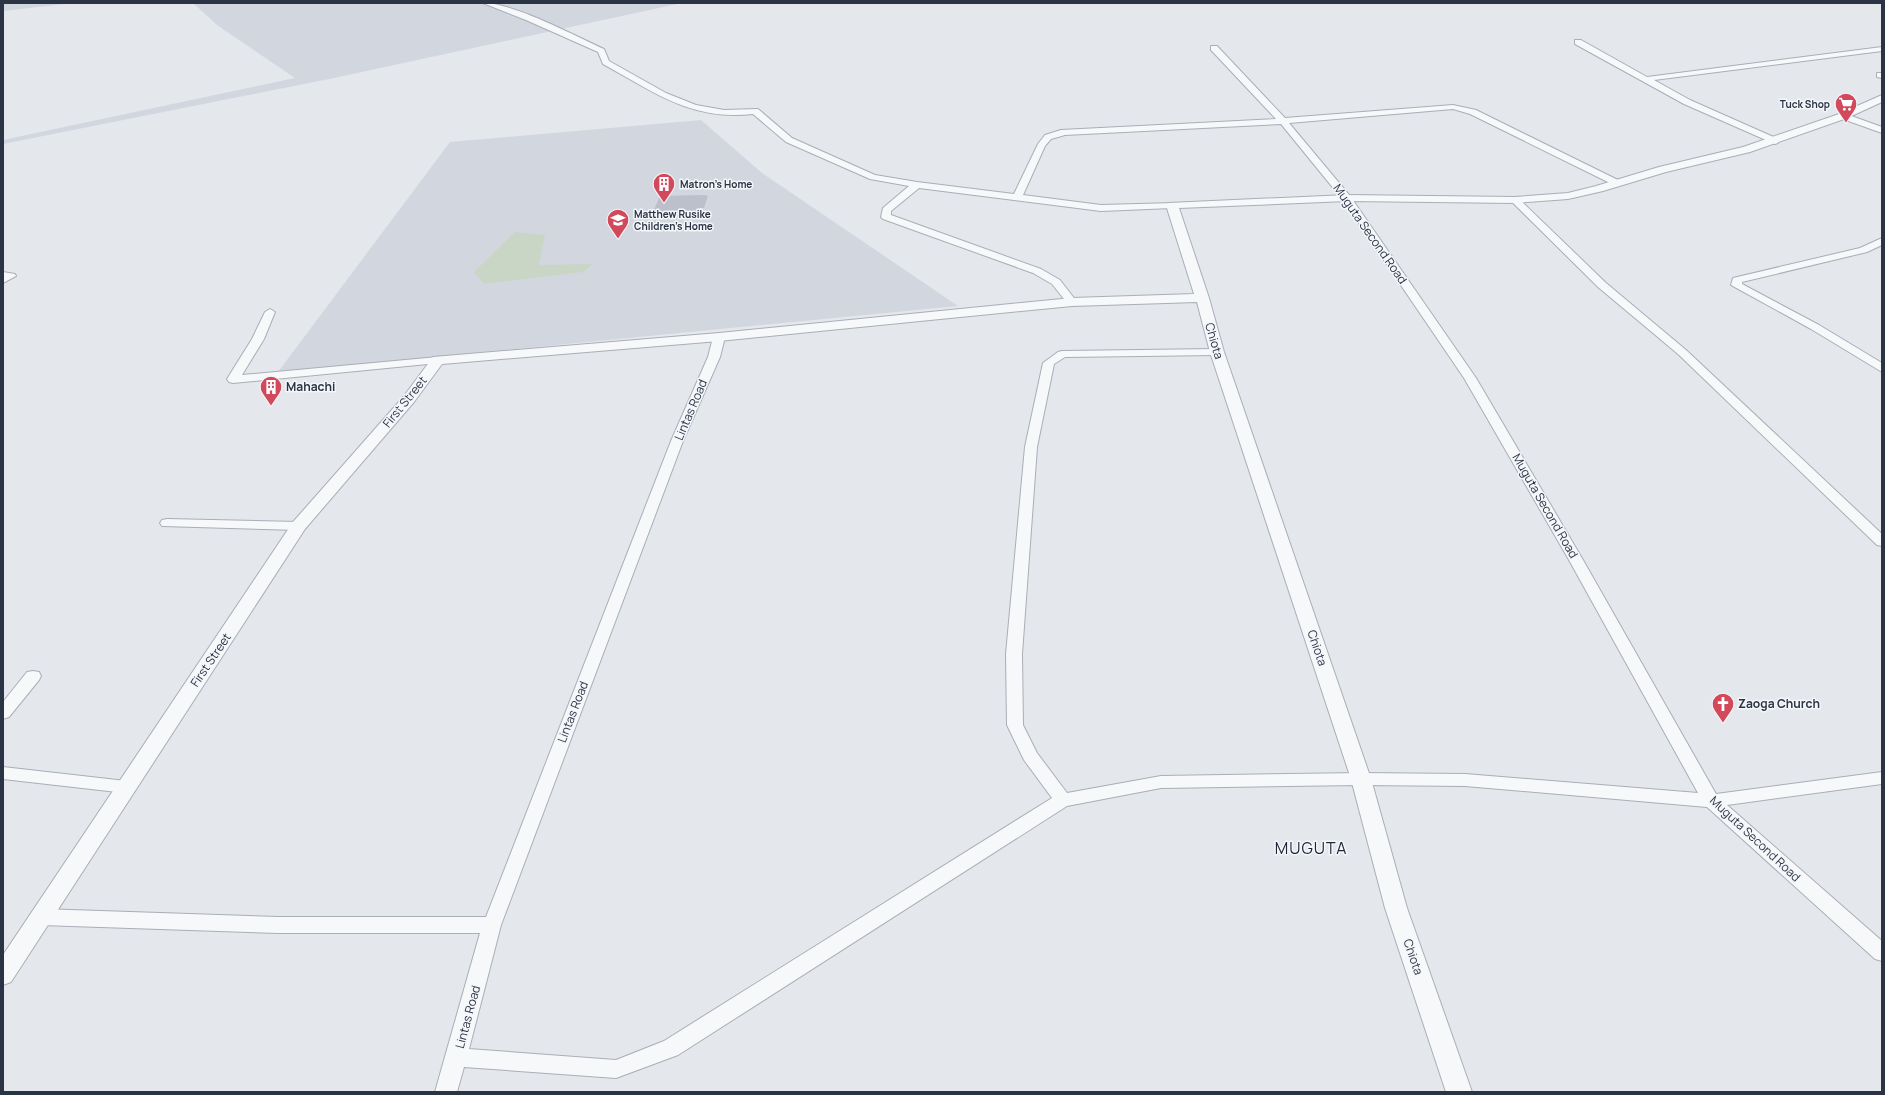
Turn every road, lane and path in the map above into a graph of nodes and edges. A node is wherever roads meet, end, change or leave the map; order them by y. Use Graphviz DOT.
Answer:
graph roads {
  1 [pos="486,3"];
  2 [pos="1578,42"];
  3 [pos="1214,48"];
  4 [pos="1882,49"];
  5 [pos="1646,79"];
  6 [pos="1882,98"];
  7 [pos="1843,116"];
  8 [pos="1283,121"];
  9 [pos="1882,130"];
  10 [pos="1775,141"];
  11 [pos="917,184"];
  12 [pos="1617,184"];
  13 [pos="1016,198"];
  14 [pos="1347,198"];
  15 [pos="1515,200"];
  16 [pos="1172,205"];
  17 [pos="1882,241"];
  18 [pos="3,275"];
  19 [pos="3,280"];
  20 [pos="1202,298"];
  21 [pos="1072,302"];
  22 [pos="270,312"];
  23 [pos="719,337"];
  24 [pos="1217,352"];
  25 [pos="438,360"];
  26 [pos="1882,368"];
  27 [pos="167,523"];
  28 [pos="299,526"];
  29 [pos="1882,542"];
  30 [pos="33,676"];
  31 [pos="3,712"];
  32 [pos="3,773"];
  33 [pos="1882,778"];
  34 [pos="1361,780"];
  35 [pos="126,786"];
  36 [pos="1063,800"];
  37 [pos="1711,801"];
  38 [pos="41,917"];
  39 [pos="492,925"];
  40 [pos="1882,953"];
  41 [pos="3,975"];
  42 [pos="457,1057"];
  43 [pos="446,1092"];
  44 [pos="1460,1092"];
  1 -- 11 [label="street"];
  2 -- 5 [label="street"];
  3 -- 8 [label="street, Muguta Second Road"];
  4 -- 5 [label="street"];
  5 -- 10 [label="street"];
  6 -- 7 [label="street"];
  7 -- 9 [label="street"];
  7 -- 10 [label="street"];
  8 -- 12 [label="street"];
  8 -- 13 [label="street"];
  8 -- 14 [label="street, Muguta Second Road"];
  10 -- 12 [label="street"];
  11 -- 13 [label="street"];
  11 -- 21 [label="street"];
  12 -- 15 [label="street"];
  13 -- 16 [label="street"];
  14 -- 15 [label="street"];
  14 -- 16 [label="street"];
  14 -- 37 [label="street, Muguta Second Road"];
  15 -- 29 [label="street"];
  16 -- 20 [label="street, Chiota"];
  17 -- 26 [label="street"];
  18 -- 19 [label="street"];
  20 -- 21 [label="street"];
  20 -- 24 [label="street, Chiota"];
  21 -- 23 [label="street"];
  22 -- 25 [label="street"];
  23 -- 25 [label="street"];
  23 -- 39 [label="street, Lintas Road"];
  24 -- 34 [label="street, Chiota"];
  24 -- 36 [label="street"];
  25 -- 28 [label="street, First Street"];
  27 -- 28 [label="street"];
  28 -- 35 [label="street, First Street"];
  30 -- 31 [label="street"];
  32 -- 35 [label="street"];
  33 -- 37 [label="street"];
  34 -- 36 [label="street"];
  34 -- 37 [label="street"];
  34 -- 44 [label="street, Chiota"];
  35 -- 38 [label="street, First Street"];
  36 -- 42 [label="street"];
  37 -- 40 [label="street, Muguta Second Road"];
  38 -- 39 [label="street"];
  38 -- 41 [label="street, First Street"];
  39 -- 42 [label="street, Lintas Road"];
  42 -- 43 [label="street, Lintas Road"];
}
